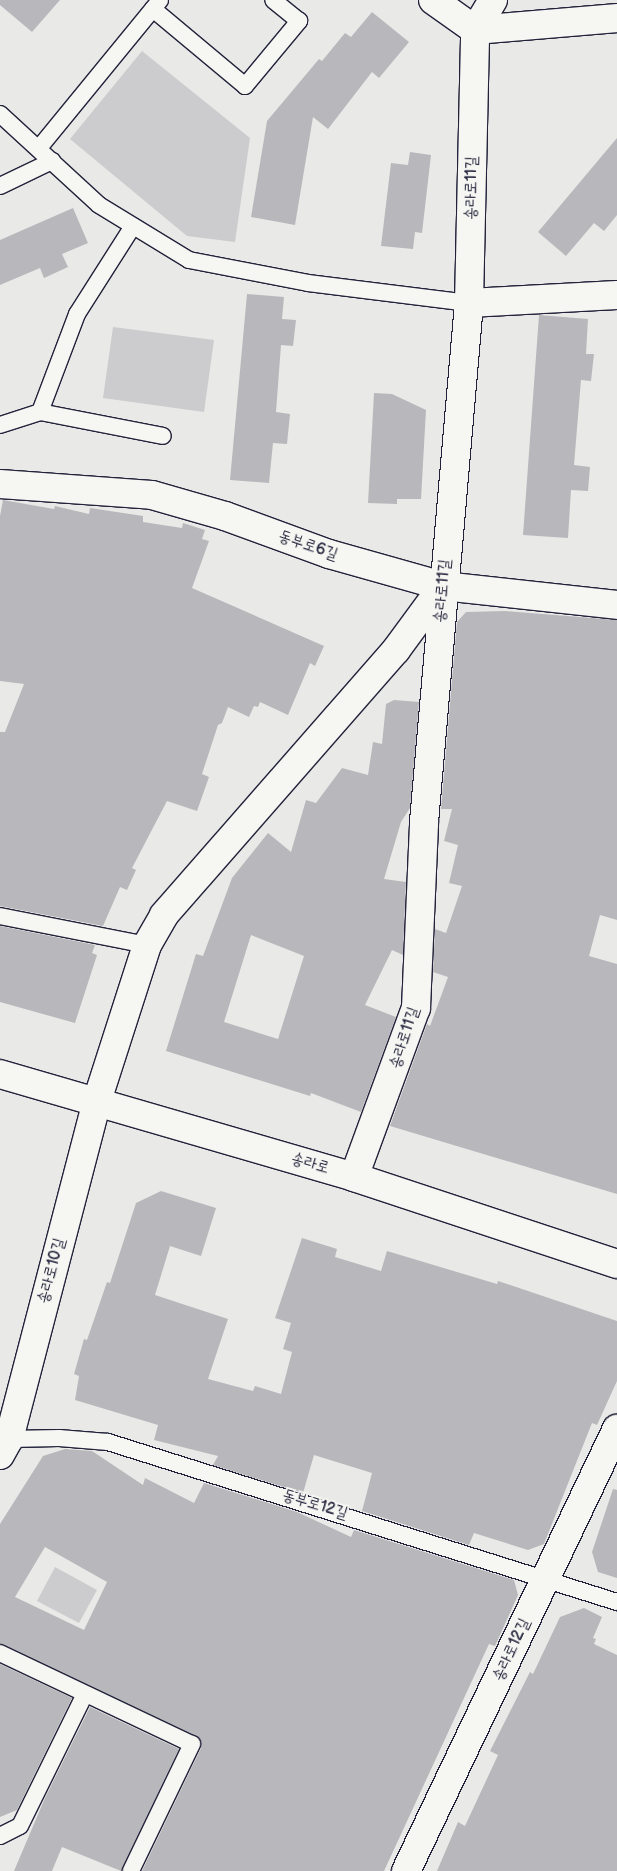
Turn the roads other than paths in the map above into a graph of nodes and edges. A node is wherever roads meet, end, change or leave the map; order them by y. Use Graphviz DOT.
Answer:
graph roads {
  1 [pos="273,0"];
  2 [pos="433,0"];
  3 [pos="493,0"];
  4 [pos="156,4"];
  5 [pos="617,18"];
  6 [pos="475,30"];
  7 [pos="0,114"];
  8 [pos="38,148"];
  9 [pos="52,161"];
  10 [pos="0,186"];
  11 [pos="133,226"];
  12 [pos="617,296"];
  13 [pos="469,303"];
  14 [pos="40,412"];
  15 [pos="0,425"];
  16 [pos="163,436"];
  17 [pos="0,484"];
  18 [pos="443,586"];
  19 [pos="617,605"];
  20 [pos="0,916"];
  21 [pos="147,945"];
  22 [pos="0,1074"];
  23 [pos="96,1104"];
  24 [pos="354,1177"];
  25 [pos="617,1264"];
  26 [pos="617,1429"];
  27 [pos="3,1444"];
  28 [pos="546,1578"];
  29 [pos="617,1602"];
  30 [pos="0,1653"];
  31 [pos="85,1694"];
  32 [pos="0,1836"];
  33 [pos="131,1871"];
  34 [pos="406,1871"];
  1 -- 4 [label="lane"];
  2 -- 6 [label="street"];
  3 -- 6 [label="street, 송라로11길"];
  4 -- 8 [label="lane"];
  5 -- 6 [label="street"];
  6 -- 13 [label="street, 송라로11길"];
  7 -- 8 [label="lane"];
  8 -- 9 [label="lane"];
  9 -- 10 [label="lane"];
  9 -- 11 [label="lane"];
  11 -- 13 [label="lane"];
  11 -- 14 [label="lane"];
  12 -- 13 [label="street"];
  13 -- 18 [label="street, 송라로11길"];
  14 -- 15 [label="lane"];
  14 -- 16 [label="lane"];
  17 -- 18 [label="street, 동부로6길"];
  18 -- 19 [label="street, 동부로6길"];
  18 -- 21 [label="street, 송라로10길"];
  18 -- 24 [label="street, 송라로11길"];
  20 -- 21 [label="lane"];
  21 -- 23 [label="street, 송라로10길"];
  22 -- 23 [label="street, 송라로"];
  23 -- 24 [label="street, 송라로"];
  23 -- 27 [label="street, 송라로10길"];
  24 -- 25 [label="street, 송라로"];
  26 -- 28 [label="street, 송라로12길"];
  27 -- 28 [label="lane, 동부로12길"];
  28 -- 29 [label="lane, 동부로12길"];
  28 -- 34 [label="street, 송라로12길"];
  30 -- 31 [label="lane"];
  31 -- 32 [label="lane"];
  31 -- 33 [label="lane"];
}
